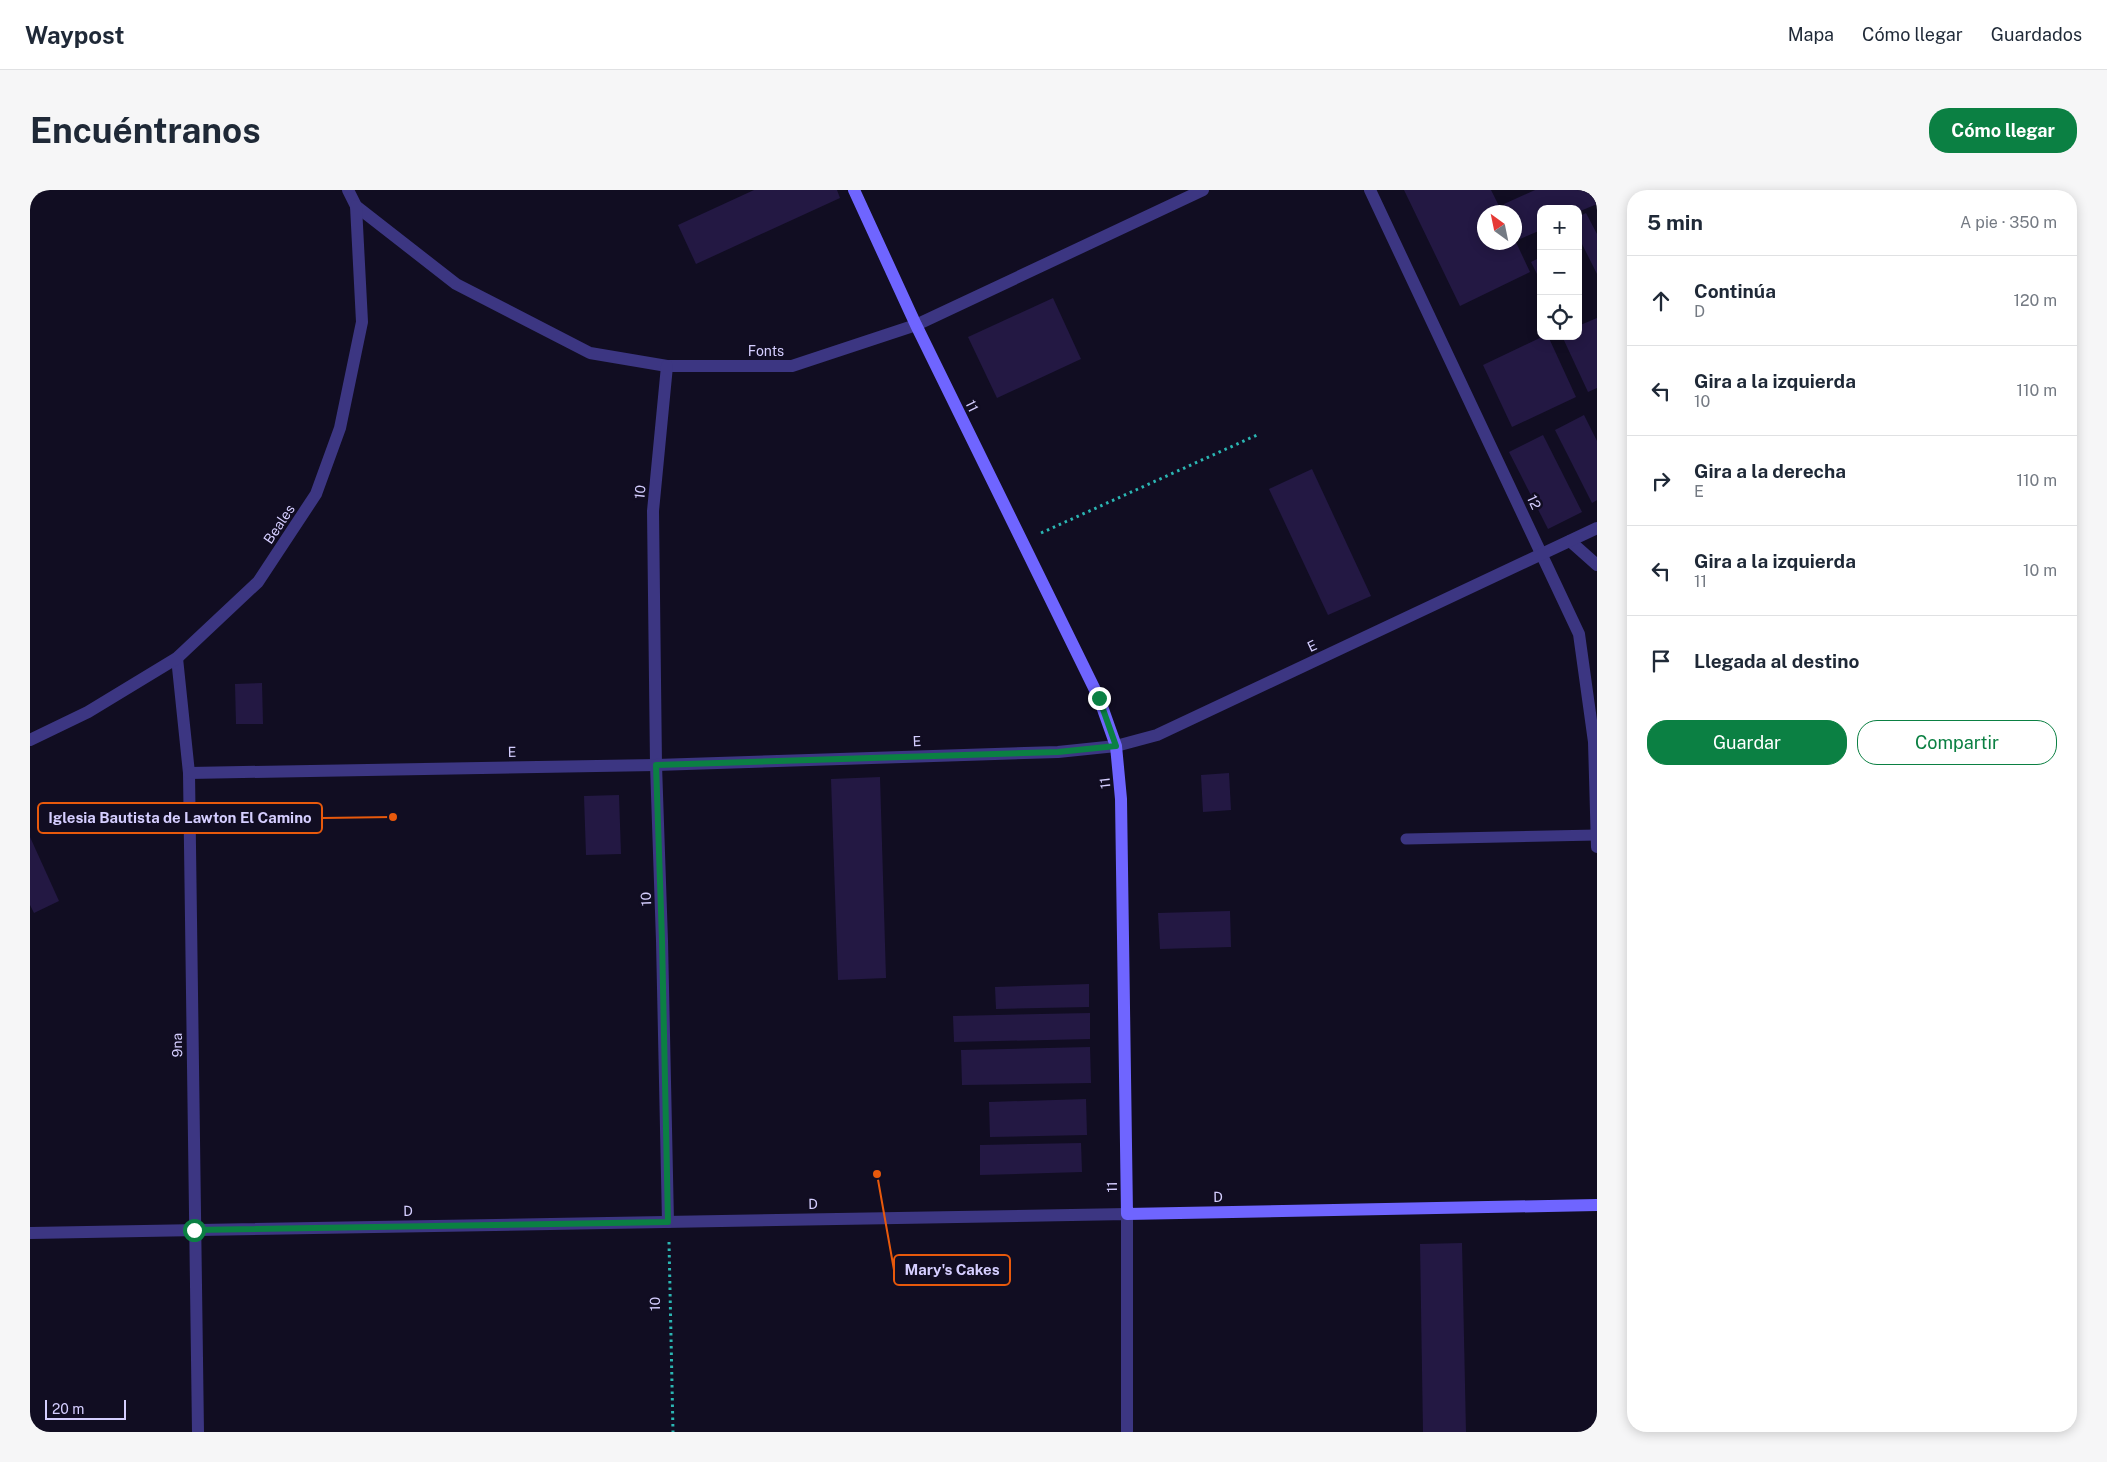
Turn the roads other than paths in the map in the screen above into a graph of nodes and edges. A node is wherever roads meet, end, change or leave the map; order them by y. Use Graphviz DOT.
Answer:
graph roads {
  1 [pos="348,190"];
  2 [pos="854,190"];
  3 [pos="1203,190"];
  4 [pos="1370,190"];
  5 [pos="356,206"];
  6 [pos="916,325"];
  7 [pos="668,366"];
  8 [pos="1597,528"];
  9 [pos="1570,541"];
  10 [pos="1542,555"];
  11 [pos="1597,565"];
  12 [pos="177,658"];
  13 [pos="30,740"];
  14 [pos="1596,742"];
  15 [pos="1116,746"];
  16 [pos="656,765"];
  17 [pos="189,773"];
  18 [pos="1597,835"];
  19 [pos="1406,839"];
  20 [pos="1597,847"];
  21 [pos="1597,1205"];
  22 [pos="1128,1214"];
  23 [pos="668,1222"];
  24 [pos="194,1230"];
  25 [pos="30,1233"];
  26 [pos="198,1432"];
  27 [pos="1127,1432"];
  1 -- 5 [label="street, Fonts"];
  2 -- 6 [label="street, 11"];
  3 -- 6 [label="street, Fonts"];
  4 -- 10 [label="street, 12"];
  5 -- 7 [label="street, Fonts"];
  5 -- 12 [label="street, Beales"];
  6 -- 7 [label="street, Fonts"];
  6 -- 15 [label="street, 11"];
  7 -- 16 [label="street, 10"];
  8 -- 9 [label="street, E"];
  9 -- 10 [label="street, E"];
  9 -- 11 [label="street"];
  10 -- 14 [label="street, 12"];
  10 -- 15 [label="street, E"];
  12 -- 13 [label="street, Beales"];
  12 -- 17 [label="street, 9na"];
  14 -- 18 [label="street, 12"];
  15 -- 16 [label="street, E"];
  15 -- 22 [label="street, 11"];
  16 -- 17 [label="street, E"];
  16 -- 23 [label="street, 10"];
  17 -- 24 [label="street, 9na"];
  18 -- 19 [label="lane"];
  18 -- 20 [label="street, 12"];
  21 -- 22 [label="street, D"];
  22 -- 23 [label="street, D"];
  22 -- 27 [label="street, 11"];
  23 -- 24 [label="street, D"];
  24 -- 25 [label="street, D"];
  24 -- 26 [label="street, 9na"];
}
